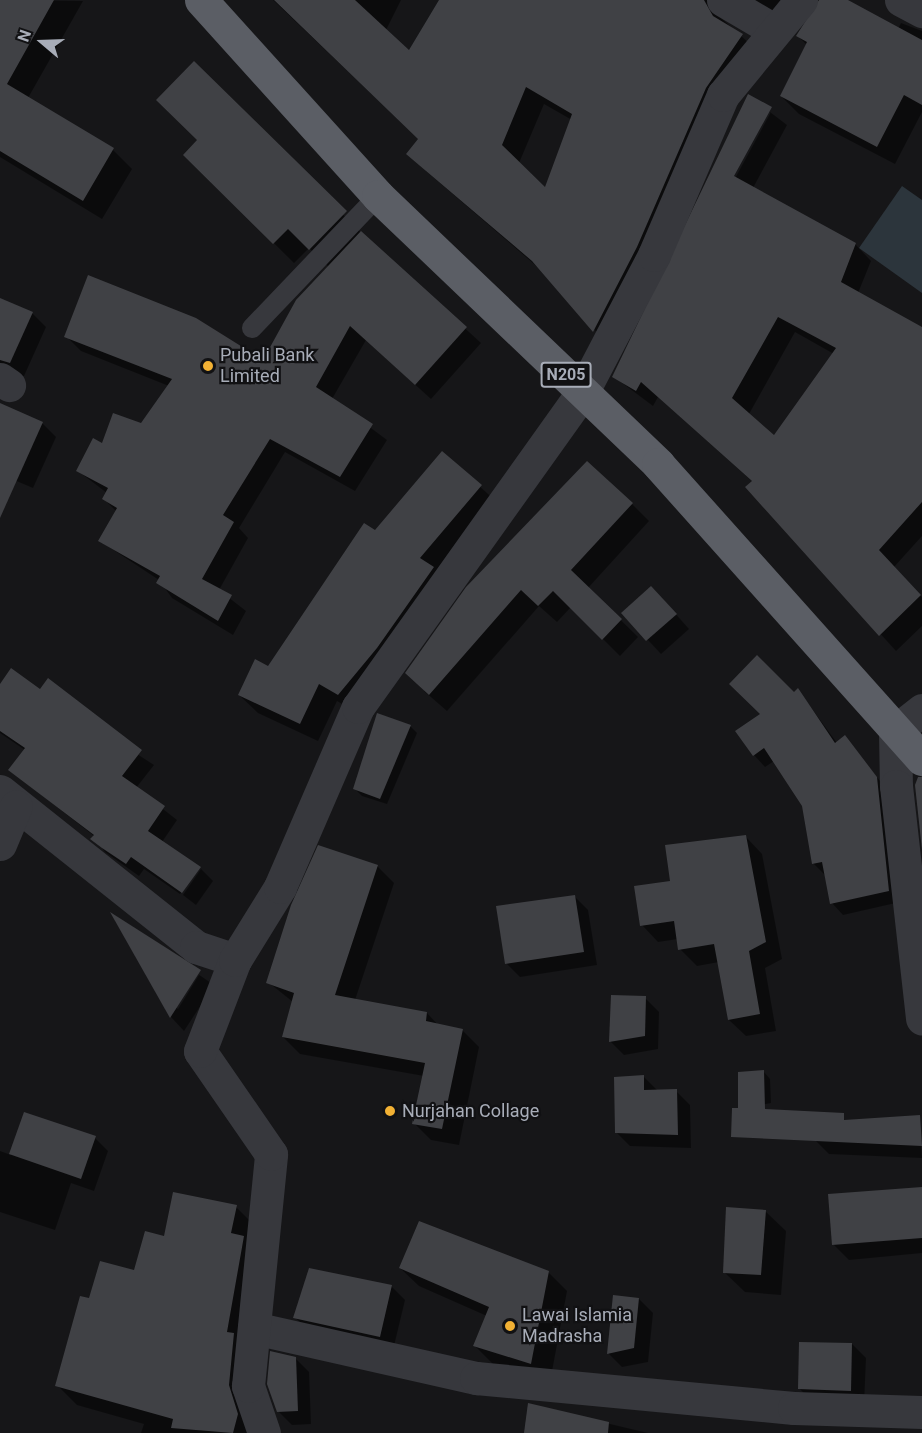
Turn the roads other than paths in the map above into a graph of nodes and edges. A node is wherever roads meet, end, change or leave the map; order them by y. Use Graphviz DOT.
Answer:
graph roads {
  1 [pos="201,0"];
  2 [pos="723,0"];
  3 [pos="801,0"];
  4 [pos="901,0"];
  5 [pos="922,11"];
  6 [pos="774,30"];
  7 [pos="378,196"];
  8 [pos="252,328"];
  9 [pos="583,391"];
  10 [pos="922,710"];
  11 [pos="895,731"];
  12 [pos="922,759"];
  13 [pos="8,799"];
  14 [pos="0,844"];
  15 [pos="235,960"];
  16 [pos="922,1019"];
  17 [pos="254,1328"];
  18 [pos="922,1412"];
  19 [pos="264,1433"];
  1 -- 7 [label="highway, N205"];
  2 -- 6 [label="street"];
  3 -- 6 [label="street"];
  4 -- 5 [label="street"];
  6 -- 9 [label="street"];
  7 -- 8 [label="lane"];
  7 -- 9 [label="highway, N205"];
  9 -- 11 [label="highway, N205"];
  9 -- 15 [label="street"];
  10 -- 11 [label="street"];
  11 -- 12 [label="highway, N205"];
  11 -- 16 [label="street"];
  13 -- 14 [label="street"];
  13 -- 15 [label="street"];
  15 -- 17 [label="street"];
  17 -- 18 [label="street"];
  17 -- 19 [label="street"];
}
